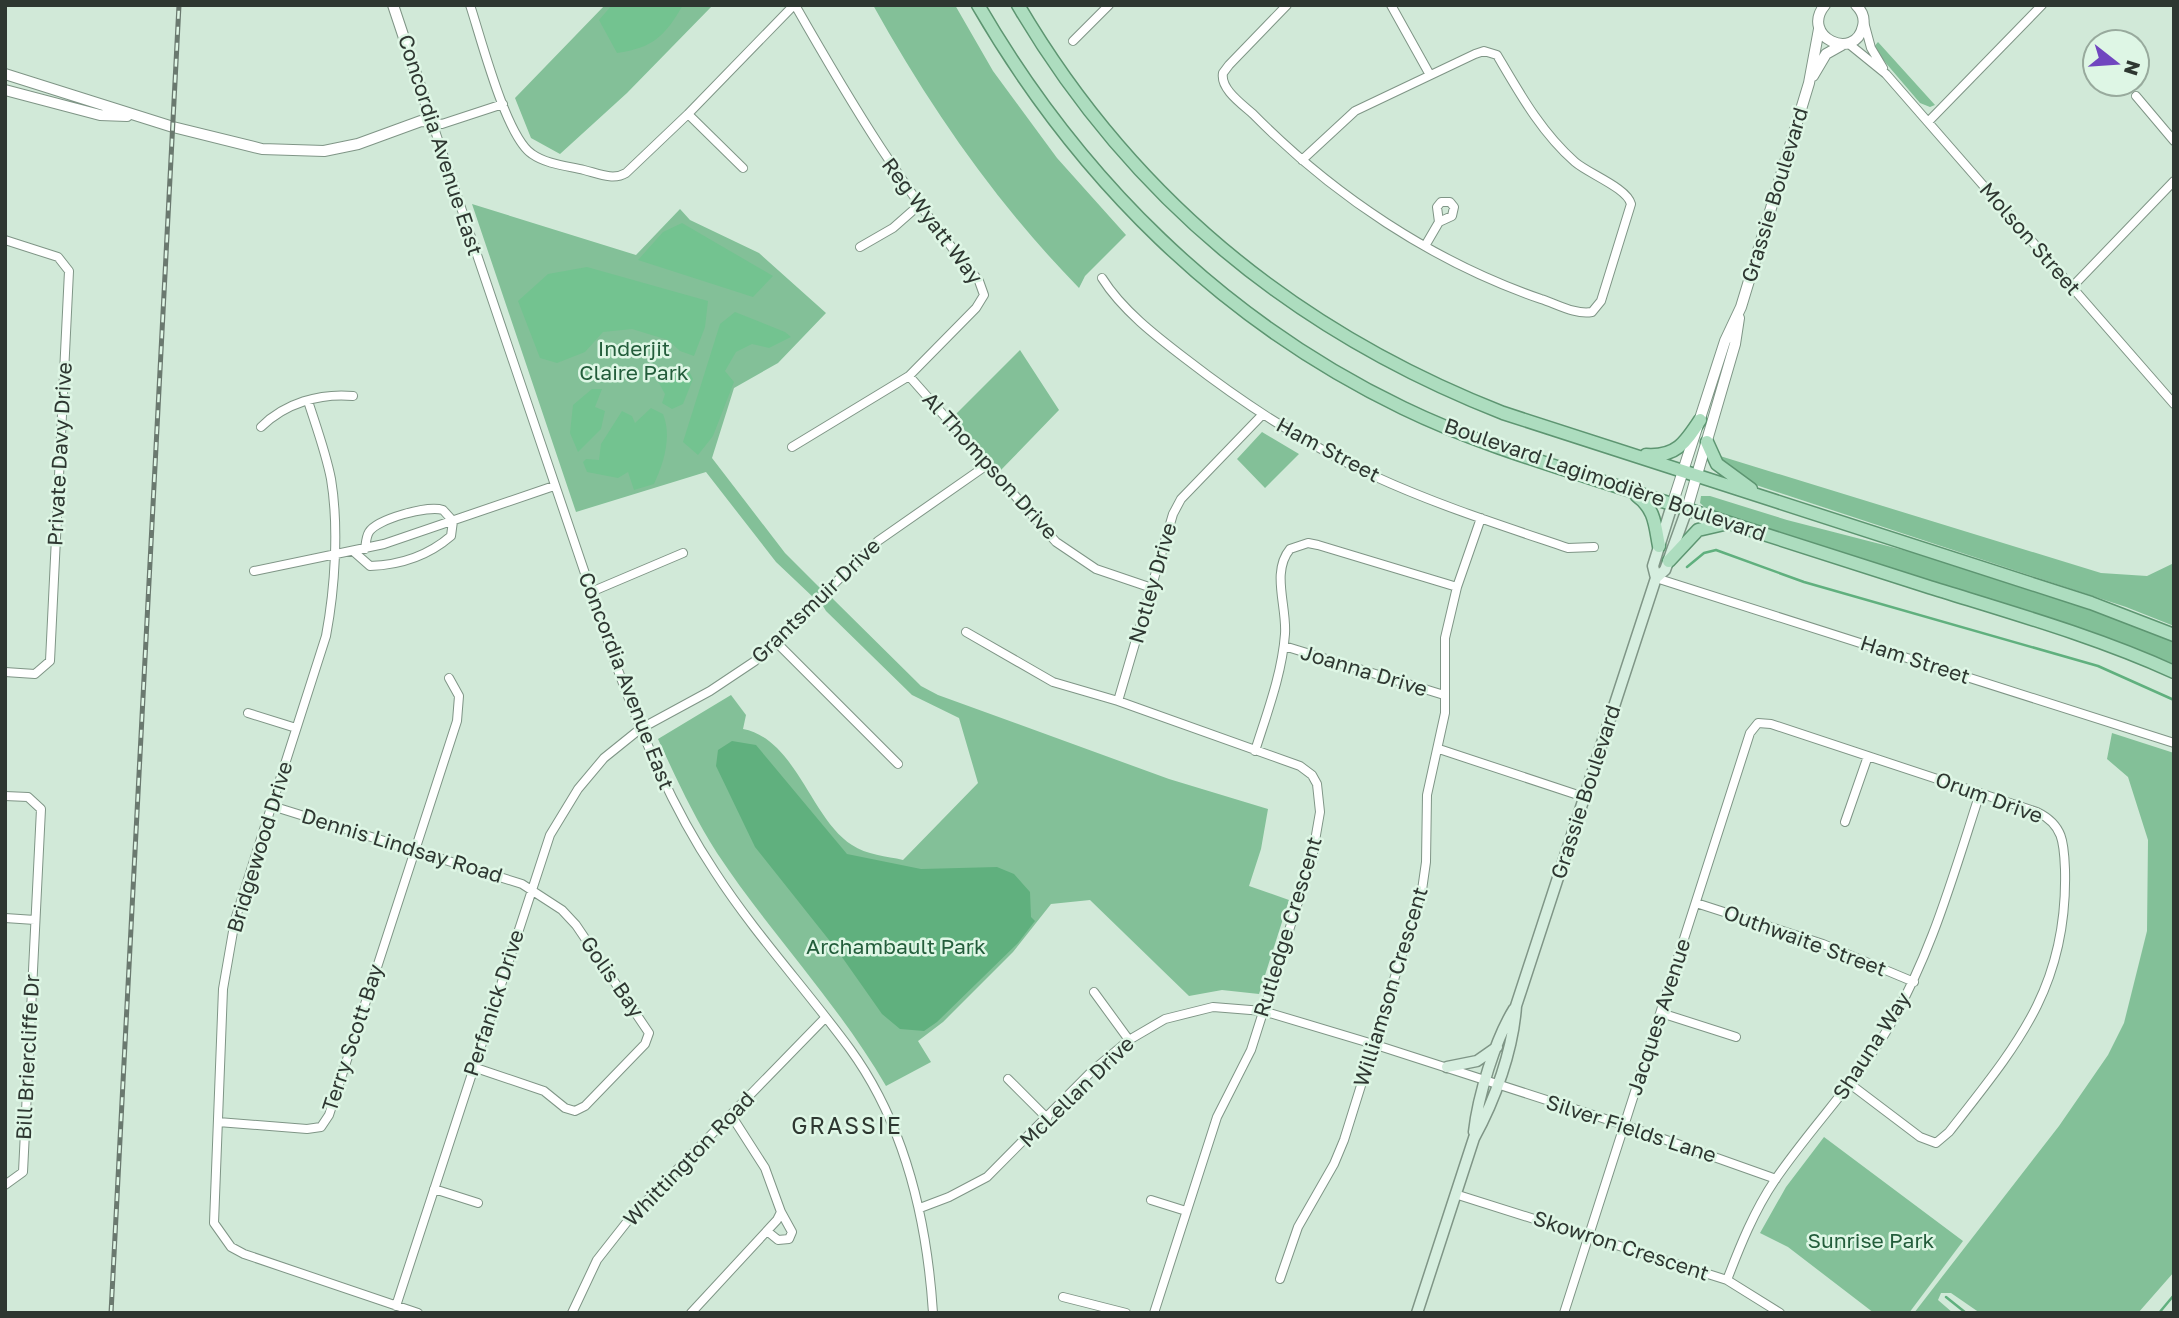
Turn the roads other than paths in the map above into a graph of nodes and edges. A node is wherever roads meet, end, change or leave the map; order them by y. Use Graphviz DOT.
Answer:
graph roads {
  1 [pos="393,5"];
  2 [pos="470,5"];
  3 [pos="794,5"];
  4 [pos="978,5"];
  5 [pos="1018,5"];
  6 [pos="1109,5"];
  7 [pos="1287,5"];
  8 [pos="1391,5"];
  9 [pos="1813,5"];
  10 [pos="1825,5"];
  11 [pos="1856,5"];
  12 [pos="1868,5"];
  13 [pos="2042,5"];
  14 [pos="1863,19"];
  15 [pos="1818,26"];
  16 [pos="1073,41"];
  17 [pos="1846,44"];
  18 [pos="5,74"];
  19 [pos="1886,74"];
  20 [pos="1430,75"];
  21 [pos="1809,83"];
  22 [pos="5,90"];
  23 [pos="2138,98"];
  24 [pos="503,104"];
  25 [pos="688,114"];
  26 [pos="141,117"];
  27 [pos="432,122"];
  28 [pos="1928,122"];
  29 [pos="2174,141"];
  30 [pos="1302,160"];
  31 [pos="743,168"];
  32 [pos="2174,181"];
  33 [pos="918,206"];
  34 [pos="1439,222"];
  35 [pos="5,240"];
  36 [pos="1425,246"];
  37 [pos="860,247"];
  38 [pos="1102,278"];
  39 [pos="2073,287"];
  40 [pos="1741,307"];
  41 [pos="909,376"];
  42 [pos="353,396"];
  43 [pos="308,401"];
  44 [pos="2174,404"];
  45 [pos="1263,414"];
  46 [pos="1700,421"];
  47 [pos="261,427"];
  48 [pos="1707,442"];
  49 [pos="792,447"];
  50 [pos="1626,453"];
  51 [pos="987,465"];
  52 [pos="1683,472"];
  53 [pos="1697,476"];
  54 [pos="1611,485"];
  55 [pos="554,486"];
  56 [pos="1769,500"];
  57 [pos="1672,505"];
  58 [pos="1686,509"];
  59 [pos="1481,518"];
  60 [pos="453,522"];
  61 [pos="1735,525"];
  62 [pos="1659,546"];
  63 [pos="1594,547"];
  64 [pos="365,549"];
  65 [pos="353,551"];
  66 [pos="682,553"];
  67 [pos="332,556"];
  68 [pos="1668,561"];
  69 [pos="254,571"];
  70 [pos="1656,578"];
  71 [pos="1149,587"];
  72 [pos="1457,587"];
  73 [pos="592,593"];
  74 [pos="966,632"];
  75 [pos="2174,635"];
  76 [pos="777,643"];
  77 [pos="1284,646"];
  78 [pos="2174,672"];
  79 [pos="5,673"];
  80 [pos="449,678"];
  81 [pos="1444,695"];
  82 [pos="1118,701"];
  83 [pos="248,713"];
  84 [pos="1758,723"];
  85 [pos="296,728"];
  86 [pos="640,729"];
  87 [pos="2174,743"];
  88 [pos="1439,749"];
  89 [pos="1255,751"];
  90 [pos="1867,756"];
  91 [pos="898,764"];
  92 [pos="1980,793"];
  93 [pos="5,796"];
  94 [pos="1584,797"];
  95 [pos="272,806"];
  96 [pos="1845,822"];
  97 [pos="415,849"];
  98 [pos="531,890"];
  99 [pos="1696,902"];
  100 [pos="5,918"];
  101 [pos="35,920"];
  102 [pos="1914,982"];
  103 [pos="1094,992"];
  104 [pos="1516,1006"];
  105 [pos="1263,1011"];
  106 [pos="1661,1013"];
  107 [pos="825,1018"];
  108 [pos="1735,1037"];
  109 [pos="1129,1040"];
  110 [pos="1373,1044"];
  111 [pos="1497,1047"];
  112 [pos="473,1067"];
  113 [pos="1447,1067"];
  114 [pos="1008,1079"];
  115 [pos="1491,1084"];
  116 [pos="1850,1084"];
  117 [pos="731,1115"];
  118 [pos="1047,1118"];
  119 [pos="218,1122"];
  120 [pos="1624,1125"];
  121 [pos="1776,1179"];
  122 [pos="5,1185"];
  123 [pos="434,1189"];
  124 [pos="1455,1194"];
  125 [pos="1151,1200"];
  126 [pos="478,1203"];
  127 [pos="920,1208"];
  128 [pos="781,1212"];
  129 [pos="1186,1212"];
  130 [pos="767,1231"];
  131 [pos="1589,1234"];
  132 [pos="1280,1279"];
  133 [pos="1727,1280"];
  134 [pos="1063,1297"];
  135 [pos="396,1306"];
  136 [pos="418,1313"];
  137 [pos="572,1313"];
  138 [pos="691,1313"];
  139 [pos="933,1313"];
  140 [pos="1126,1313"];
  141 [pos="1154,1313"];
  142 [pos="1417,1313"];
  143 [pos="1564,1313"];
  144 [pos="1780,1313"];
  1 -- 27 [label="street, Concordia Avenue East"];
  2 -- 24 [label="street, Reg Wyatt Way"];
  3 -- 25 [label="street, Reg Wyatt Way"];
  3 -- 33 [label="street, Reg Wyatt Way"];
  4 -- 54 [label="main road, Boulevard Lagimodière Boulevard"];
  5 -- 50 [label="main road, Boulevard Lagimodière Boulevard"];
  6 -- 16 [label="street"];
  7 -- 30 [label="street"];
  8 -- 20 [label="street"];
  9 -- 15 [label="street"];
  10 -- 15 [label="street, Grassie Boulevard"];
  11 -- 14 [label="street"];
  12 -- 14 [label="street"];
  13 -- 28 [label="street"];
  14 -- 17 [label="street, Grassie Boulevard"];
  14 -- 19 [label="street, Molson Street"];
  15 -- 17 [label="street"];
  15 -- 21 [label="street, Grassie Boulevard"];
  17 -- 19 [label="street, Molson Street"];
  17 -- 21 [label="street, Grassie Boulevard"];
  18 -- 26 [label="street"];
  19 -- 28 [label="street, Molson Street"];
  20 -- 30 [label="street"];
  20 -- 36 [label="street"];
  21 -- 40 [label="street, Grassie Boulevard"];
  22 -- 26 [label="street"];
  23 -- 29 [label="street"];
  24 -- 25 [label="street, Reg Wyatt Way"];
  24 -- 27 [label="street"];
  25 -- 31 [label="street"];
  26 -- 27 [label="street"];
  27 -- 55 [label="street, Concordia Avenue East"];
  28 -- 39 [label="street, Molson Street"];
  30 -- 36 [label="street"];
  32 -- 39 [label="street"];
  33 -- 37 [label="street"];
  33 -- 41 [label="street, Reg Wyatt Way"];
  34 -- 36 [label="street"];
  35 -- 79 [label="street, Private Davy Drive"];
  38 -- 45 [label="street, Ham Street"];
  39 -- 44 [label="street, Molson Street"];
  40 -- 46 [label="street, Grassie Boulevard"];
  40 -- 48 [label="street, Grassie Boulevard"];
  41 -- 49 [label="street, Reg Wyatt Way"];
  41 -- 51 [label="street, Al Thompson Drive"];
  42 -- 43 [label="street"];
  43 -- 47 [label="street"];
  43 -- 67 [label="street, Bridgewood Drive"];
  45 -- 59 [label="street, Ham Street"];
  45 -- 71 [label="street, Notley Drive"];
  46 -- 50 [label="main road"];
  46 -- 52 [label="street, Grassie Boulevard"];
  48 -- 53 [label="street, Grassie Boulevard"];
  48 -- 56 [label="main road"];
  50 -- 52 [label="main road, Boulevard Lagimodière Boulevard"];
  51 -- 71 [label="street, Al Thompson Drive"];
  51 -- 76 [label="street, Grantsmuir Drive"];
  52 -- 53 [label="main road, Boulevard Lagimodière Boulevard"];
  52 -- 57 [label="street, Grassie Boulevard"];
  53 -- 56 [label="main road, Boulevard Lagimodière Boulevard"];
  53 -- 58 [label="street, Grassie Boulevard"];
  54 -- 57 [label="main road, Boulevard Lagimodière Boulevard"];
  54 -- 62 [label="main road"];
  55 -- 60 [label="street"];
  55 -- 73 [label="street, Concordia Avenue East"];
  56 -- 75 [label="main road, Boulevard Lagimodière Boulevard"];
  57 -- 58 [label="main road, Boulevard Lagimodière Boulevard"];
  57 -- 62 [label="main road, Grassie Boulevard"];
  58 -- 61 [label="main road, Boulevard Lagimodière Boulevard"];
  58 -- 68 [label="main road, Grassie Boulevard"];
  59 -- 63 [label="street, Ham Street"];
  59 -- 72 [label="street, Williamson Crescent"];
  60 -- 64 [label="street"];
  60 -- 64 [label="street"];
  60 -- 65 [label="street"];
  61 -- 68 [label="main road"];
  61 -- 78 [label="main road, Boulevard Lagimodière Boulevard"];
  62 -- 70 [label="main road, Grassie Boulevard"];
  64 -- 65 [label="street"];
  65 -- 67 [label="street"];
  66 -- 73 [label="street"];
  67 -- 69 [label="street"];
  67 -- 85 [label="street, Bridgewood Drive"];
  68 -- 70 [label="main road, Grassie Boulevard"];
  70 -- 87 [label="street, Ham Street"];
  70 -- 94 [label="main road, Grassie Boulevard"];
  71 -- 82 [label="street, Notley Drive"];
  72 -- 77 [label="street"];
  72 -- 81 [label="street, Williamson Crescent"];
  73 -- 86 [label="street, Concordia Avenue East"];
  74 -- 82 [label="street, Rutledge Crescent"];
  76 -- 86 [label="street, Grantsmuir Drive"];
  76 -- 91 [label="street"];
  77 -- 81 [label="street, Joanna Drive"];
  77 -- 89 [label="street"];
  80 -- 97 [label="street"];
  81 -- 88 [label="street, Williamson Crescent"];
  82 -- 89 [label="street, Rutledge Crescent"];
  83 -- 85 [label="street"];
  84 -- 90 [label="street, Orum Drive"];
  84 -- 99 [label="street, Jacques Avenue"];
  85 -- 95 [label="street, Bridgewood Drive"];
  86 -- 98 [label="street, Perfanick Drive"];
  86 -- 107 [label="street, Concordia Avenue East"];
  88 -- 94 [label="street"];
  88 -- 110 [label="street, Williamson Crescent"];
  89 -- 105 [label="street, Rutledge Crescent"];
  90 -- 92 [label="street, Orum Drive"];
  90 -- 96 [label="street"];
  92 -- 102 [label="street, Shauna Way"];
  92 -- 116 [label="street, Orum Drive"];
  93 -- 101 [label="street"];
  94 -- 104 [label="main road, Grassie Boulevard"];
  95 -- 97 [label="street, Dennis Lindsay Road"];
  95 -- 119 [label="street, Bridgewood Drive"];
  97 -- 98 [label="street, Dennis Lindsay Road"];
  97 -- 119 [label="street, Terry Scott Bay"];
  98 -- 112 [label="street, Perfanick Drive"];
  98 -- 112 [label="street, Golis Bay"];
  99 -- 102 [label="street, Outhwaite Street"];
  99 -- 106 [label="street, Jacques Avenue"];
  100 -- 101 [label="street"];
  101 -- 122 [label="street, Bill Briercliffe Dr"];
  102 -- 116 [label="street, Shauna Way"];
  103 -- 109 [label="street"];
  104 -- 111 [label="main road, Grassie Boulevard"];
  104 -- 115 [label="main road, Grassie Boulevard"];
  105 -- 109 [label="street, McLellan Drive"];
  105 -- 110 [label="street, McLellan Drive"];
  105 -- 129 [label="street, Rutledge Crescent"];
  106 -- 108 [label="street"];
  106 -- 120 [label="street, Jacques Avenue"];
  107 -- 117 [label="street, Whittington Road"];
  107 -- 127 [label="street, Concordia Avenue East"];
  109 -- 118 [label="street, McLellan Drive"];
  110 -- 113 [label="street, McLellan Drive"];
  110 -- 132 [label="street, Williamson Crescent"];
  111 -- 113 [label="main road"];
  111 -- 115 [label="main road, Grassie Boulevard"];
  112 -- 123 [label="street, Perfanick Drive"];
  113 -- 115 [label="street, McLellan Drive"];
  114 -- 118 [label="street"];
  115 -- 120 [label="street, Silver Fields Lane"];
  115 -- 124 [label="main road, Grassie Boulevard"];
  116 -- 121 [label="street, Shauna Way"];
  117 -- 128 [label="street"];
  117 -- 137 [label="street, Whittington Road"];
  118 -- 127 [label="street, McLellan Drive"];
  119 -- 135 [label="street, Bridgewood Drive"];
  120 -- 121 [label="street, Silver Fields Lane"];
  120 -- 131 [label="street, Jacques Avenue"];
  121 -- 133 [label="street, Shauna Way"];
  123 -- 126 [label="street"];
  123 -- 135 [label="street, Perfanick Drive"];
  124 -- 131 [label="street, Skowron Crescent"];
  124 -- 142 [label="main road, Grassie Boulevard"];
  125 -- 129 [label="street"];
  127 -- 139 [label="street, Concordia Avenue East"];
  128 -- 130 [label="street"];
  128 -- 130 [label="street"];
  129 -- 141 [label="street, Rutledge Crescent"];
  130 -- 138 [label="street"];
  131 -- 133 [label="street, Skowron Crescent"];
  131 -- 143 [label="street, Jacques Avenue"];
  133 -- 144 [label="street, Skowron Crescent"];
  134 -- 140 [label="street"];
  135 -- 136 [label="street, Bridgewood Drive"];
}
